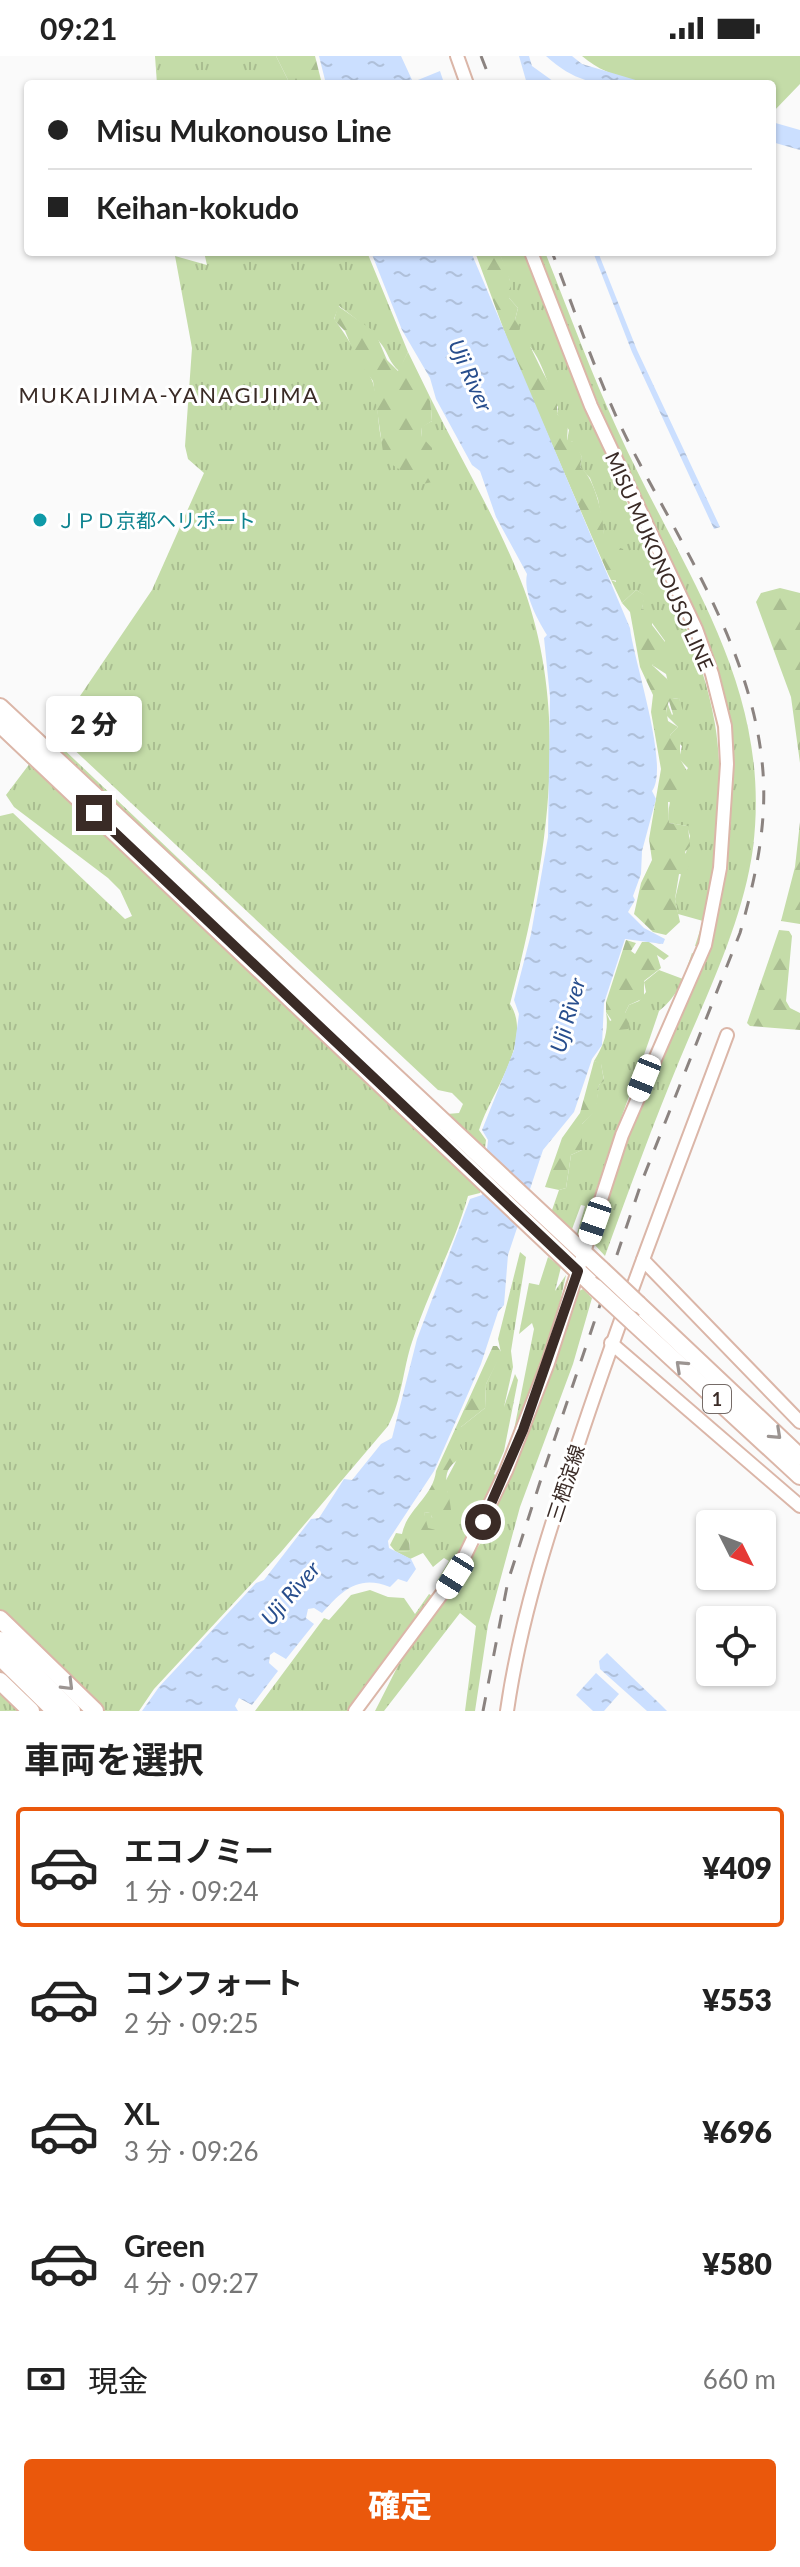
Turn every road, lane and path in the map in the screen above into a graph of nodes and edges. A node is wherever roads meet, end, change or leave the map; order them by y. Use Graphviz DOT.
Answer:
graph roads {
  1 [pos="457,56"];
  2 [pos="466,80"];
  3 [pos="533,256"];
  4 [pos="4,719"];
  5 [pos="727,1035"];
  6 [pos="576,1258"];
  7 [pos="643,1260"];
  8 [pos="611,1343"];
  9 [pos="800,1422"];
  10 [pos="800,1457"];
  11 [pos="800,1476"];
  12 [pos="800,1506"];
  13 [pos="0,1619"];
  14 [pos="0,1640"];
  15 [pos="0,1657"];
  16 [pos="0,1681"];
  17 [pos="31,1711"];
  18 [pos="55,1711"];
  19 [pos="72,1711"];
  20 [pos="95,1711"];
  21 [pos="355,1711"];
  22 [pos="507,1711"];
  1 -- 2 [label="main road"];
  3 -- 6 [label="main road, MISU MUKONOUSO LINE"];
  4 -- 6 [label="highway, 1"];
  5 -- 7 [label="main road, 三栖淀線"];
  6 -- 10 [label="highway, 1, one-way, bridge"];
  11 -- 6 [label="highway, 1, one-way, bridge"];
  6 -- 21 [label="main road, MISU MUKONOUSO LINE"];
  7 -- 8 [label="main road, 三栖淀線"];
  7 -- 9 [label="main road"];
  8 -- 12 [label="main road"];
  8 -- 22 [label="main road, 三栖淀線"];
  13 -- 20 [label="highway, one-way"];
  14 -- 19 [label="highway"];
  15 -- 18 [label="highway"];
  16 -- 17 [label="highway"];
}
